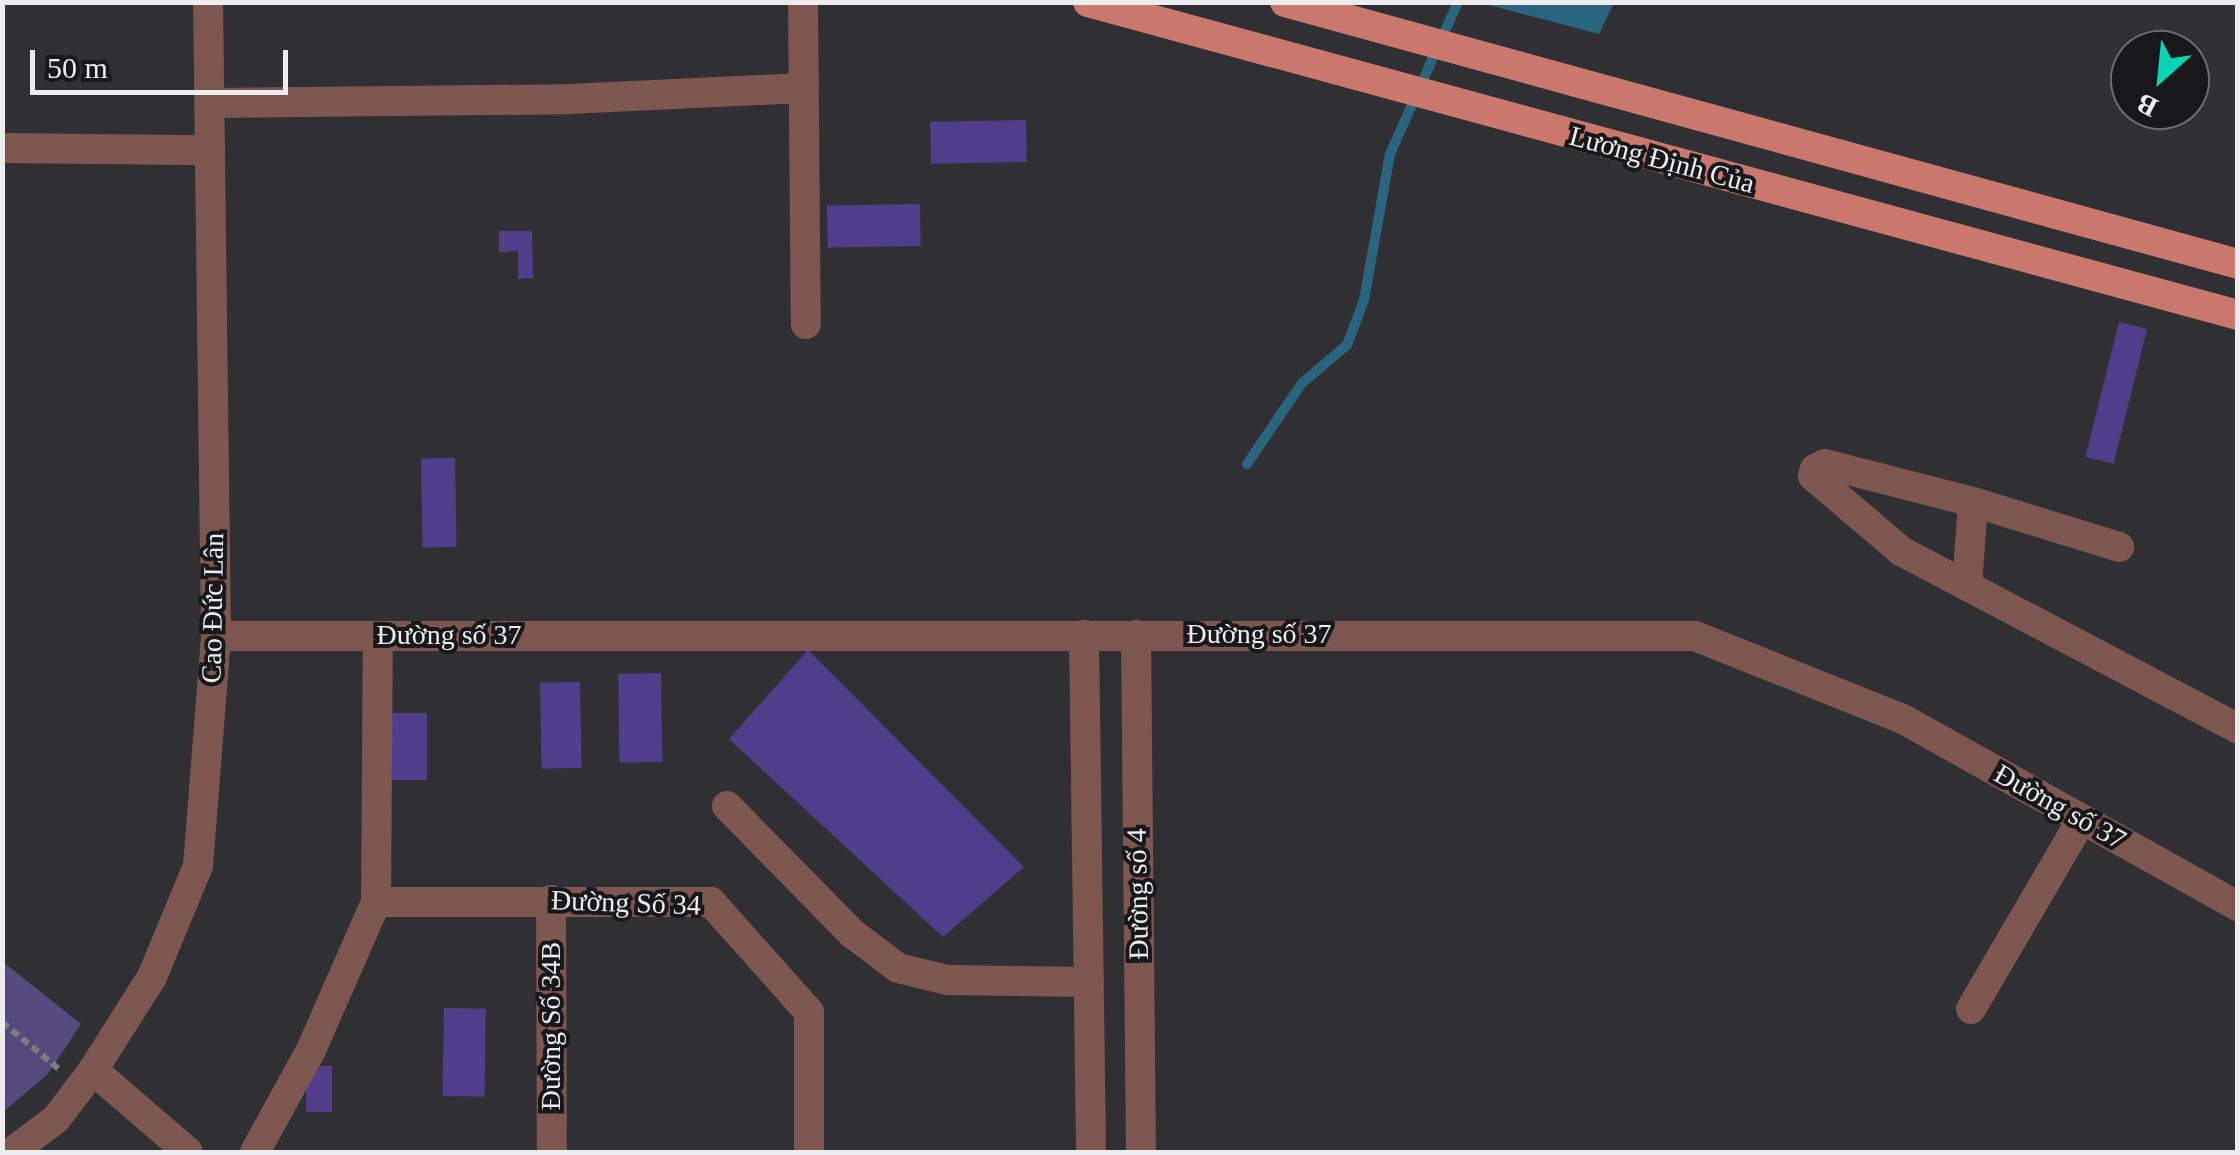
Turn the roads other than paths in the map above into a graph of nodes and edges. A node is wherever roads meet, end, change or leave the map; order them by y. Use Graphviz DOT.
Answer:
graph roads {
  1 [pos="208,2"];
  2 [pos="803,2"];
  3 [pos="1088,2"];
  4 [pos="1285,2"];
  5 [pos="802,88"];
  6 [pos="210,103"];
  7 [pos="2,148"];
  8 [pos="210,150"];
  9 [pos="2238,264"];
  10 [pos="2238,316"];
  11 [pos="806,324"];
  12 [pos="1973,502"];
  13 [pos="2120,547"];
  14 [pos="1967,586"];
  15 [pos="1136,634"];
  16 [pos="1084,635"];
  17 [pos="216,636"];
  18 [pos="378,636"];
  19 [pos="2238,729"];
  20 [pos="727,806"];
  21 [pos="2082,819"];
  22 [pos="551,900"];
  23 [pos="376,902"];
  24 [pos="2238,906"];
  25 [pos="1089,982"];
  26 [pos="1971,1009"];
  27 [pos="87,1078"];
  28 [pos="12,1152"];
  29 [pos="188,1152"];
  30 [pos="255,1152"];
  31 [pos="552,1152"];
  32 [pos="808,1152"];
  33 [pos="1091,1152"];
  34 [pos="1141,1152"];
  1 -- 6 [label="street, Cao Đức Lân"];
  2 -- 5 [label="street"];
  3 -- 10 [label="main road, Lương Định Của"];
  4 -- 9 [label="main road, Lương Định Của"];
  5 -- 6 [label="street"];
  5 -- 11 [label="street"];
  6 -- 8 [label="street, Cao Đức Lân"];
  7 -- 8 [label="street"];
  8 -- 17 [label="street, Cao Đức Lân"];
  12 -- 13 [label="street"];
  12 -- 14 [label="street"];
  12 -- 14 [label="street"];
  14 -- 19 [label="street"];
  15 -- 16 [label="street, Đường số 37"];
  15 -- 21 [label="street, Đường số 37"];
  15 -- 34 [label="street, Đường số 4"];
  16 -- 18 [label="street, Đường số 37"];
  16 -- 25 [label="street, Đường số 4"];
  17 -- 18 [label="street, Đường số 37"];
  17 -- 27 [label="street, Cao Đức Lân"];
  18 -- 23 [label="street"];
  20 -- 25 [label="street"];
  21 -- 24 [label="street, Đường số 37"];
  21 -- 26 [label="street"];
  22 -- 23 [label="street, Đường Số 34"];
  22 -- 31 [label="street, Đường Số 34B"];
  22 -- 32 [label="street, Đường Số 34"];
  23 -- 30 [label="street"];
  25 -- 33 [label="street, Đường số 4"];
  27 -- 28 [label="street, Cao Đức Lân"];
  27 -- 29 [label="street"];
}
